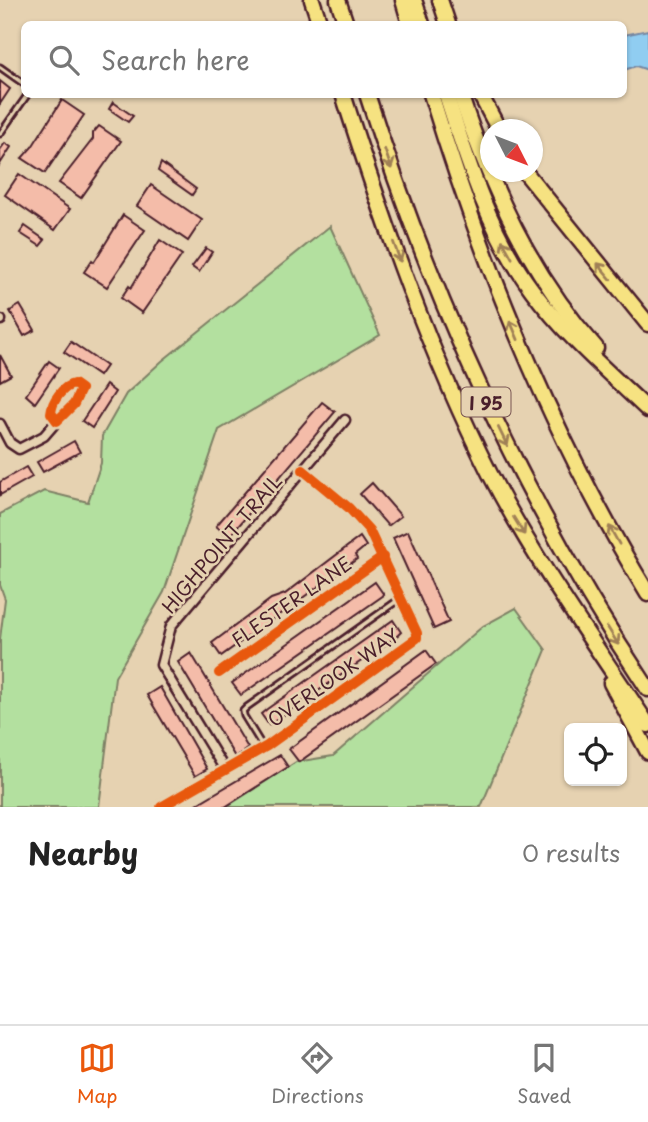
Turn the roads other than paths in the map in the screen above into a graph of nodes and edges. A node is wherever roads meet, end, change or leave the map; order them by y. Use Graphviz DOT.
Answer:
graph roads {
  1 [pos="312,0"];
  2 [pos="338,0"];
  3 [pos="402,0"];
  4 [pos="414,0"];
  5 [pos="430,0"];
  6 [pos="440,0"];
  7 [pos="319,21"];
  8 [pos="344,21"];
  9 [pos="409,21"];
  10 [pos="421,21"];
  11 [pos="437,21"];
  12 [pos="447,21"];
  13 [pos="0,67"];
  14 [pos="21,83"];
  15 [pos="25,98"];
  16 [pos="344,98"];
  17 [pos="368,98"];
  18 [pos="432,98"];
  19 [pos="447,98"];
  20 [pos="461,98"];
  21 [pos="482,98"];
  22 [pos="493,119"];
  23 [pos="0,134"];
  24 [pos="533,182"];
  25 [pos="648,324"];
  26 [pos="648,401"];
  27 [pos="648,410"];
  28 [pos="345,419"];
  29 [pos="57,421"];
  30 [pos="0,424"];
  31 [pos="303,470"];
  32 [pos="383,557"];
  33 [pos="648,594"];
  34 [pos="401,598"];
  35 [pos="576,613"];
  36 [pos="219,673"];
  37 [pos="648,689"];
  38 [pos="648,725"];
  39 [pos="263,747"];
  40 [pos="648,752"];
  41 [pos="225,770"];
  42 [pos="161,807"];
  1 -- 7 [label="highway"];
  2 -- 8 [label="highway"];
  3 -- 9 [label="highway"];
  4 -- 10 [label="highway"];
  5 -- 11 [label="highway"];
  6 -- 12 [label="highway"];
  13 -- 14 [label="lane"];
  15 -- 23 [label="lane"];
  16 -- 35 [label="highway, one-way"];
  17 -- 37 [label="highway, I 95, one-way"];
  33 -- 18 [label="highway, I 95, one-way"];
  27 -- 19 [label="highway, one-way"];
  20 -- 26 [label="highway"];
  21 -- 22 [label="highway"];
  25 -- 24 [label="highway, one-way"];
  28 -- 31 [label="street, HIGHPOINT TRAIL"];
  29 -- 29 [label="street"];
  29 -- 30 [label="street"];
  31 -- 32 [label="street, OVERLOOK WAY"];
  31 -- 41 [label="street, HIGHPOINT TRAIL"];
  32 -- 34 [label="street, OVERLOOK WAY"];
  32 -- 36 [label="street, FLESTER LANE"];
  34 -- 39 [label="street, OVERLOOK WAY"];
  34 -- 39 [label="lane"];
  35 -- 38 [label="highway"];
  35 -- 40 [label="highway"];
  39 -- 41 [label="street, OVERLOOK WAY"];
  41 -- 42 [label="street, OVERLOOK WAY"];
}
